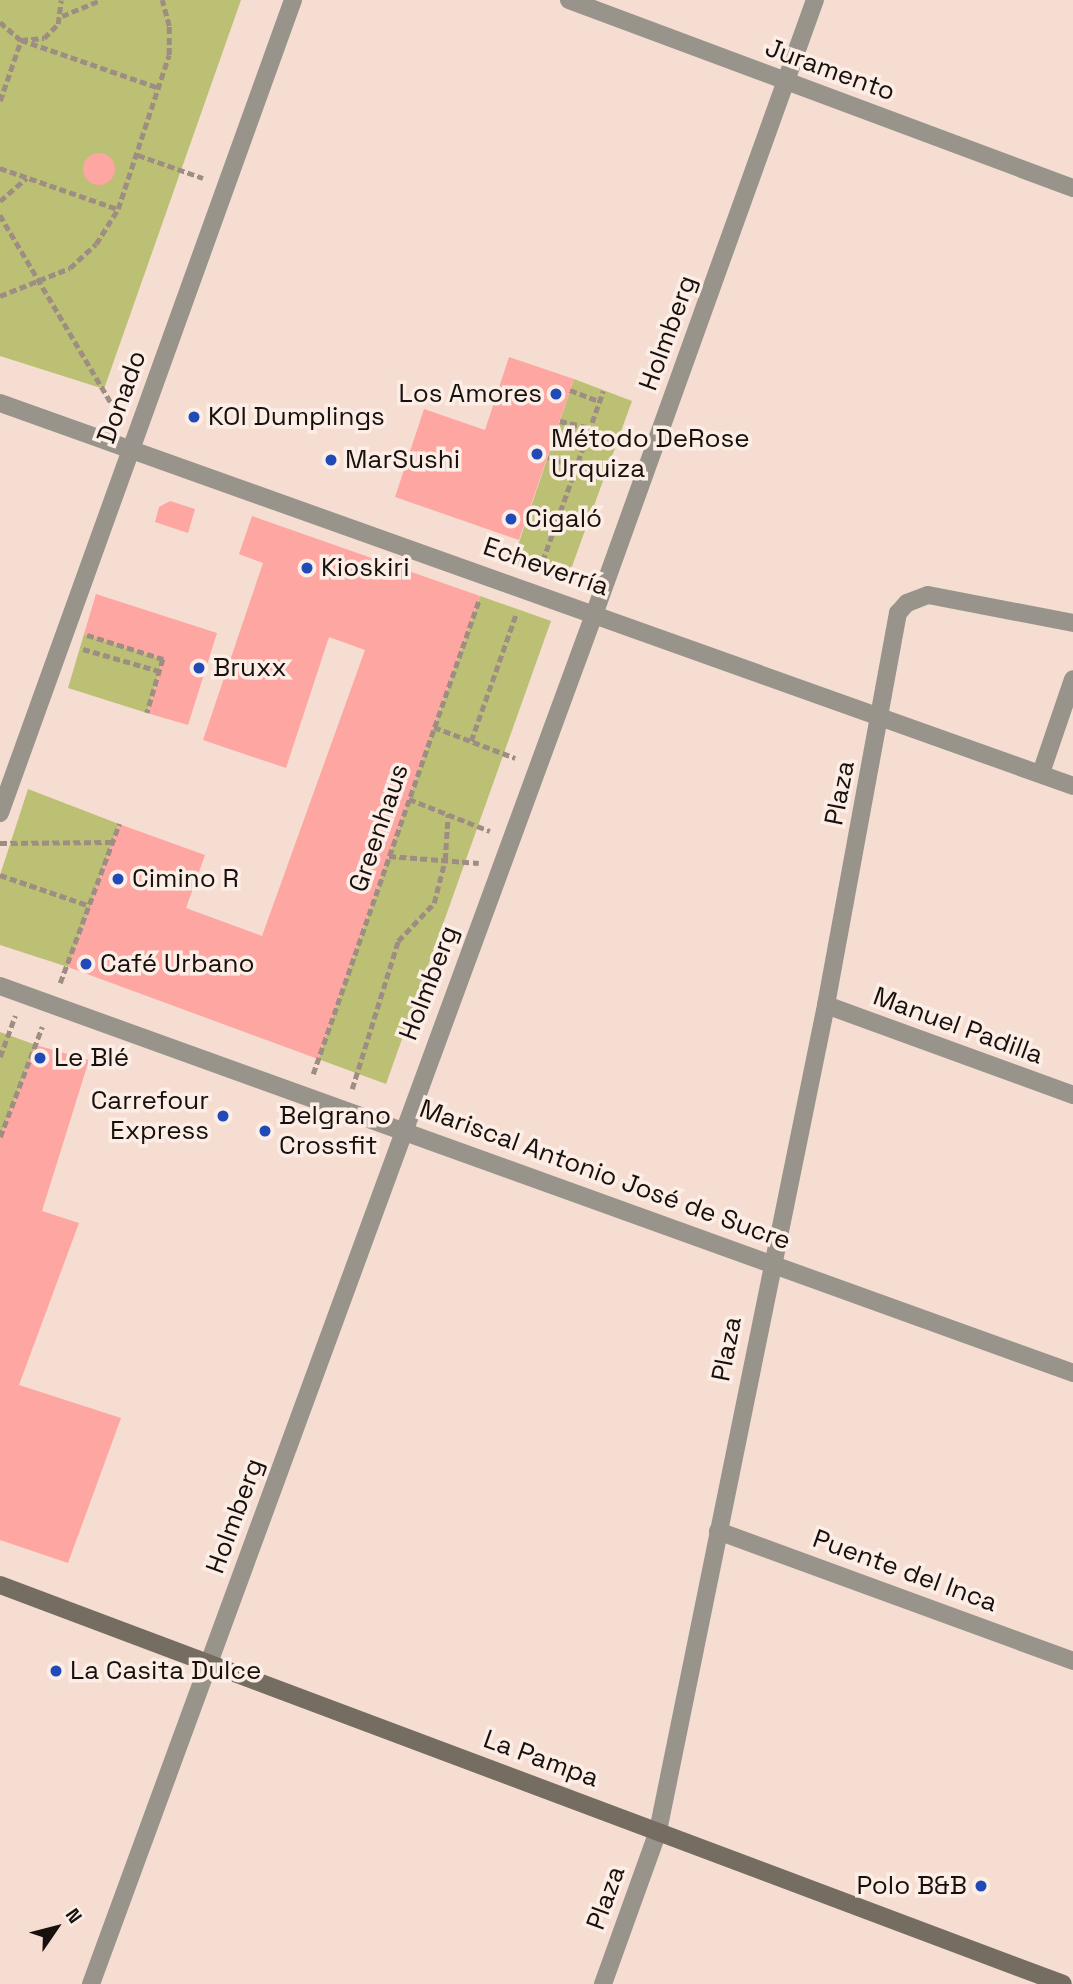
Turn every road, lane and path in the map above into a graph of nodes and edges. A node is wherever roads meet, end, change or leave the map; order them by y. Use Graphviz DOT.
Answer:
graph roads {
  1 [pos="61,0"];
  2 [pos="102,0"];
  3 [pos="162,0"];
  4 [pos="293,0"];
  5 [pos="569,0"];
  6 [pos="815,0"];
  7 [pos="62,16"];
  8 [pos="0,22"];
  9 [pos="0,32"];
  10 [pos="21,40"];
  11 [pos="786,82"];
  12 [pos="160,88"];
  13 [pos="0,101"];
  14 [pos="138,155"];
  15 [pos="0,168"];
  16 [pos="26,178"];
  17 [pos="225,186"];
  18 [pos="1073,188"];
  19 [pos="0,201"];
  20 [pos="118,209"];
  21 [pos="0,215"];
  22 [pos="41,283"];
  23 [pos="0,296"];
  24 [pos="570,390"];
  25 [pos="603,390"];
  26 [pos="599,401"];
  27 [pos="0,403"];
  28 [pos="559,421"];
  29 [pos="590,428"];
  30 [pos="132,446"];
  31 [pos="548,457"];
  32 [pos="576,468"];
  33 [pos="604,478"];
  34 [pos="488,575"];
  35 [pos="532,590"];
  36 [pos="595,612"];
  37 [pos="1073,623"];
  38 [pos="64,636"];
  39 [pos="159,671"];
  40 [pos="1073,679"];
  41 [pos="147,713"];
  42 [pos="881,718"];
  43 [pos="434,727"];
  44 [pos="471,741"];
  45 [pos="537,767"];
  46 [pos="1041,774"];
  47 [pos="1073,786"];
  48 [pos="409,799"];
  49 [pos="0,813"];
  50 [pos="448,814"];
  51 [pos="119,824"];
  52 [pos="510,839"];
  53 [pos="113,842"];
  54 [pos="0,844"];
  55 [pos="390,856"];
  56 [pos="445,860"];
  57 [pos="501,865"];
  58 [pos="0,875"];
  59 [pos="90,906"];
  60 [pos="0,986"];
  61 [pos="23,995"];
  62 [pos="49,1004"];
  63 [pos="826,1005"];
  64 [pos="0,1058"];
  65 [pos="306,1094"];
  66 [pos="1073,1095"];
  67 [pos="346,1109"];
  68 [pos="402,1129"];
  69 [pos="0,1137"];
  70 [pos="770,1264"];
  71 [pos="1073,1373"];
  72 [pos="718,1531"];
  73 [pos="0,1586"];
  74 [pos="1073,1661"];
  75 [pos="210,1665"];
  76 [pos="658,1831"];
  77 [pos="91,1984"];
  78 [pos="603,1984"];
  79 [pos="1063,1984"];
  1 -- 7 [label="path"];
  2 -- 7 [label="path"];
  3 -- 12 [label="path"];
  4 -- 17 [label="street, Donado"];
  5 -- 11 [label="street, Juramento"];
  6 -- 11 [label="street, Holmberg"];
  7 -- 10 [label="path"];
  8 -- 10 [label="path"];
  9 -- 10 [label="path"];
  10 -- 12 [label="path"];
  10 -- 13 [label="path"];
  11 -- 18 [label="street, Juramento"];
  11 -- 36 [label="street, Holmberg"];
  12 -- 14 [label="path"];
  14 -- 17 [label="path"];
  14 -- 20 [label="path"];
  15 -- 16 [label="path"];
  16 -- 19 [label="path"];
  16 -- 20 [label="path"];
  17 -- 30 [label="street, Donado"];
  20 -- 22 [label="path"];
  21 -- 22 [label="path"];
  22 -- 23 [label="path"];
  22 -- 30 [label="path"];
  24 -- 26 [label="path"];
  25 -- 26 [label="path"];
  26 -- 29 [label="path"];
  27 -- 30 [label="street, Echeverría"];
  28 -- 29 [label="path"];
  29 -- 32 [label="path"];
  30 -- 34 [label="street, Echeverría"];
  30 -- 38 [label="street, Donado"];
  31 -- 32 [label="path"];
  32 -- 33 [label="path"];
  32 -- 35 [label="path"];
  34 -- 35 [label="street, Echeverría"];
  34 -- 43 [label="path, Greenhaus"];
  35 -- 36 [label="street, Echeverría"];
  35 -- 44 [label="path"];
  36 -- 42 [label="street, Echeverría"];
  36 -- 45 [label="street, Holmberg"];
  37 -- 42 [label="street, Plaza"];
  38 -- 39 [label="path"];
  38 -- 39 [label="path"];
  38 -- 49 [label="street, Donado"];
  39 -- 41 [label="path"];
  40 -- 46 [label="street"];
  42 -- 46 [label="street, Echeverría"];
  42 -- 63 [label="street, Plaza"];
  43 -- 44 [label="path"];
  43 -- 48 [label="path, Greenhaus"];
  44 -- 45 [label="path"];
  45 -- 52 [label="street, Holmberg"];
  46 -- 47 [label="street, Echeverría"];
  48 -- 50 [label="path"];
  48 -- 55 [label="path, Greenhaus"];
  50 -- 52 [label="path"];
  50 -- 56 [label="path"];
  51 -- 53 [label="path"];
  52 -- 57 [label="street, Holmberg"];
  53 -- 54 [label="path"];
  53 -- 59 [label="path"];
  55 -- 56 [label="path"];
  55 -- 65 [label="path, Greenhaus"];
  56 -- 57 [label="path"];
  56 -- 67 [label="path"];
  57 -- 68 [label="street, Holmberg"];
  58 -- 59 [label="path"];
  59 -- 62 [label="path"];
  60 -- 61 [label="street, Mariscal Antonio José de Sucre"];
  61 -- 62 [label="street, Mariscal Antonio José de Sucre"];
  61 -- 64 [label="path"];
  62 -- 65 [label="street, Mariscal Antonio José de Sucre"];
  62 -- 69 [label="path"];
  63 -- 66 [label="street, Manuel Padilla"];
  63 -- 70 [label="street, Plaza"];
  65 -- 67 [label="street, Mariscal Antonio José de Sucre"];
  67 -- 68 [label="street, Mariscal Antonio José de Sucre"];
  68 -- 70 [label="street, Mariscal Antonio José de Sucre"];
  68 -- 75 [label="street, Holmberg"];
  70 -- 71 [label="street, Mariscal Antonio José de Sucre"];
  70 -- 72 [label="street, Plaza"];
  72 -- 74 [label="street, Puente del Inca"];
  72 -- 76 [label="street, Plaza"];
  73 -- 75 [label="street, La Pampa"];
  75 -- 76 [label="street, La Pampa"];
  75 -- 77 [label="street, Holmberg"];
  76 -- 78 [label="street, Plaza"];
  76 -- 79 [label="street, La Pampa"];
}
